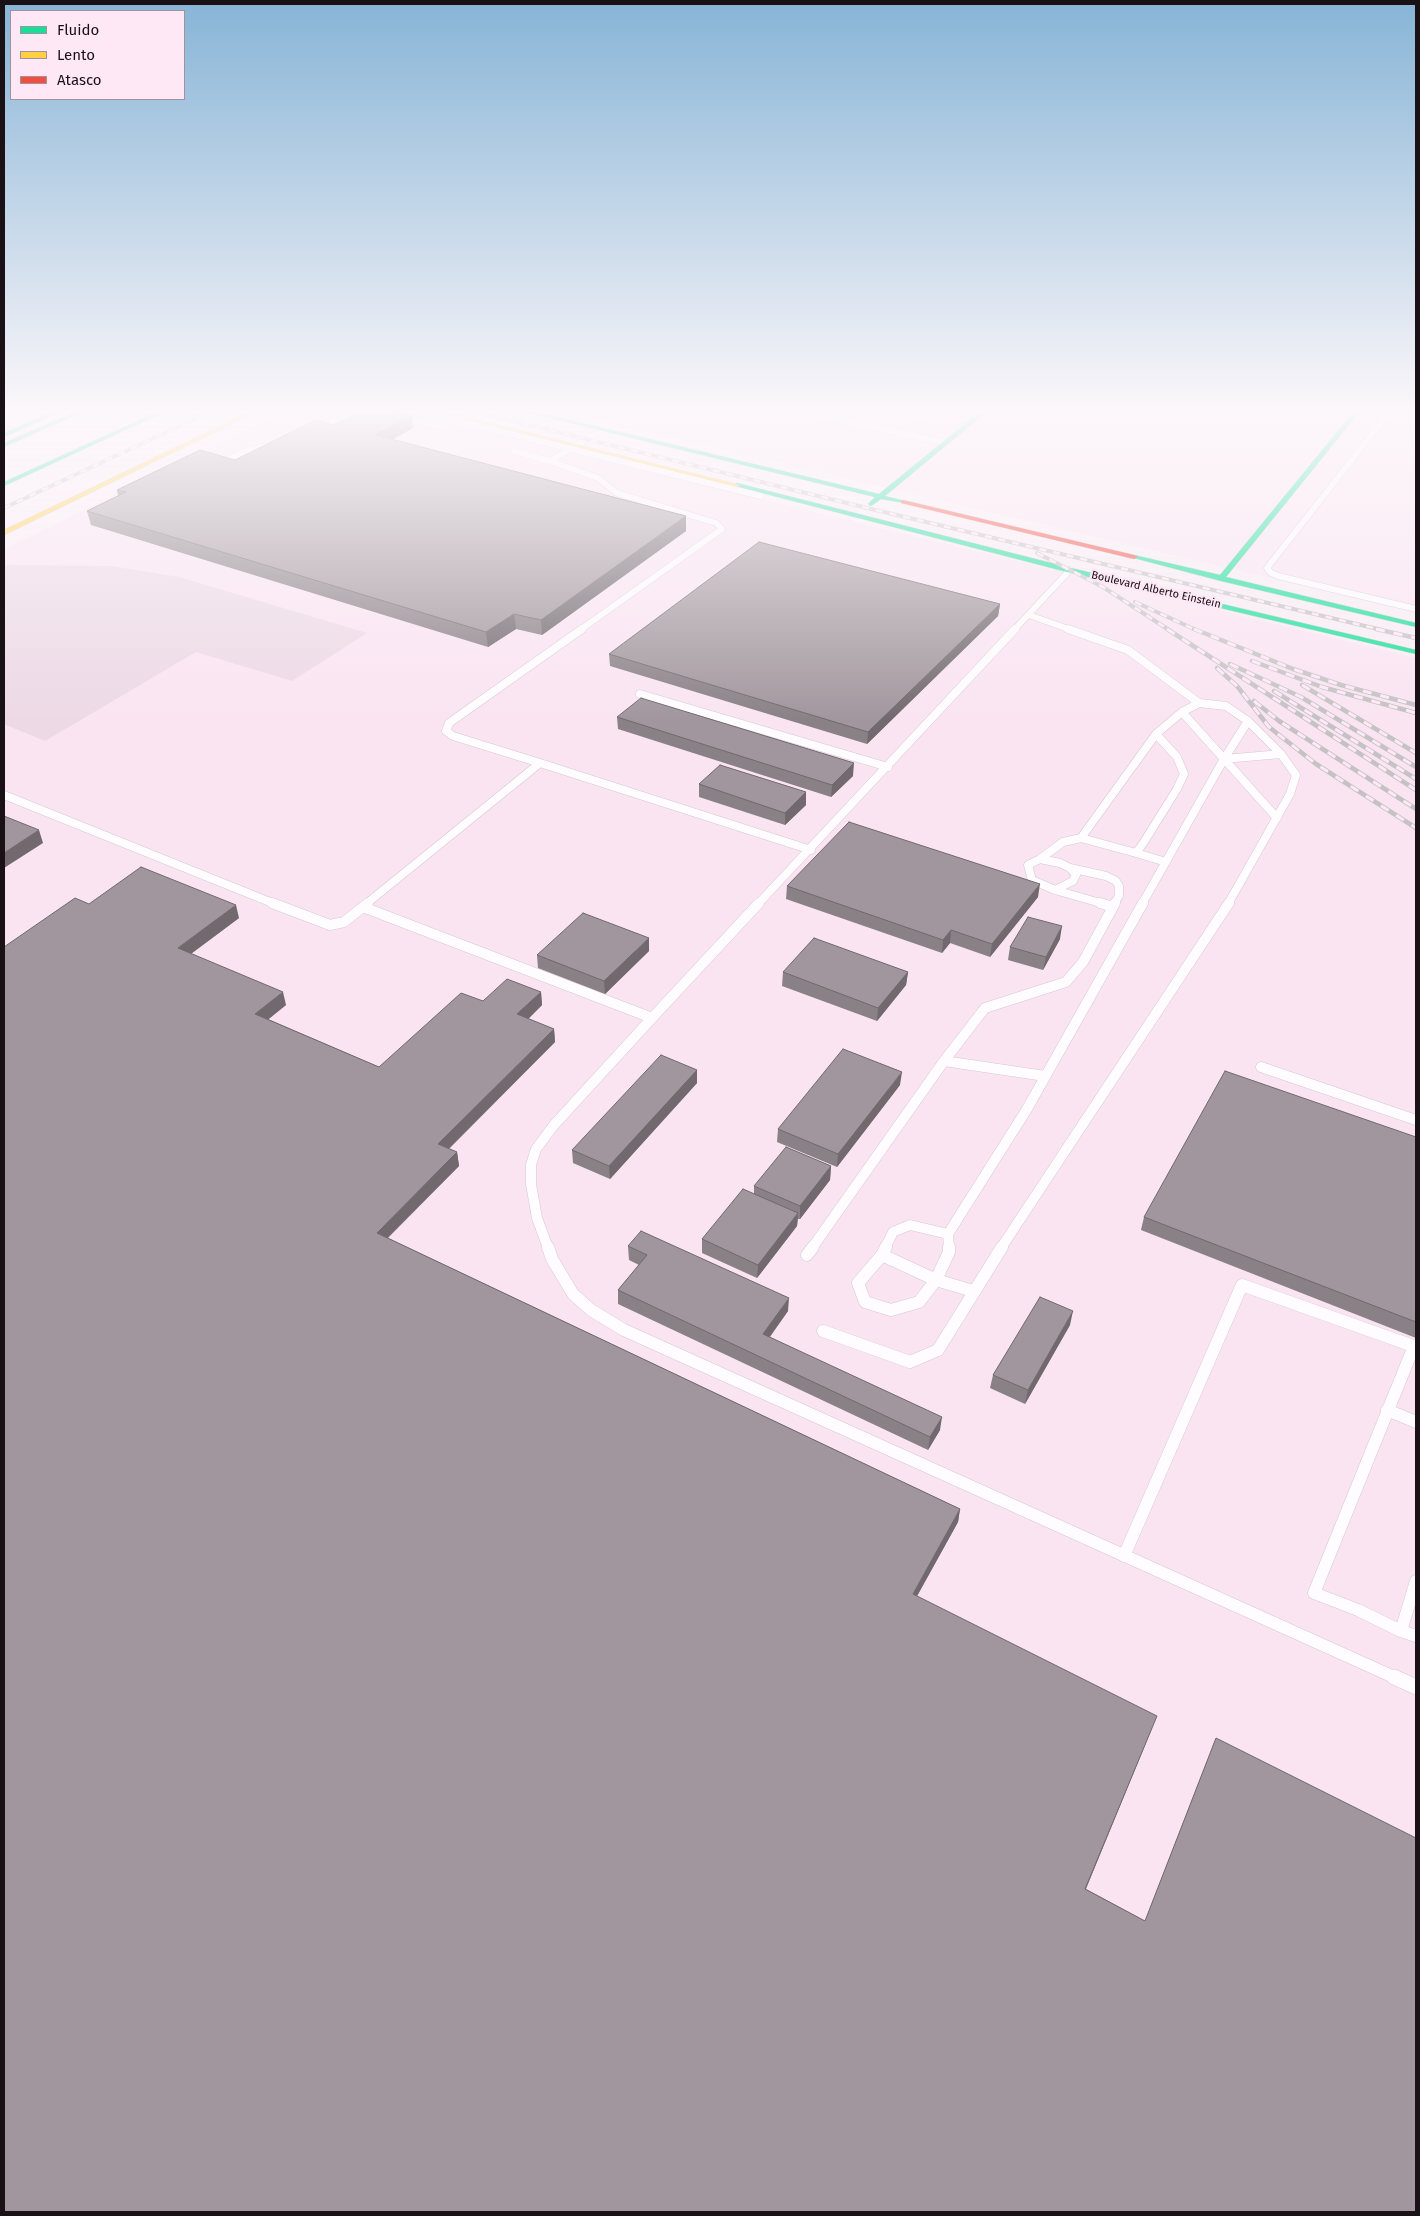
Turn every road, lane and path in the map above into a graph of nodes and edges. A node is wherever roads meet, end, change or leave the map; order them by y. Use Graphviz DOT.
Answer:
graph roads {
  1 [pos="24,513"];
  2 [pos="43,513"];
  3 [pos="684,513"];
  4 [pos="851,513"];
  5 [pos="948,513"];
  6 [pos="1274,513"];
  7 [pos="1309,513"];
  8 [pos="858,515"];
  9 [pos="4,523"];
  10 [pos="4,532"];
  11 [pos="1070,570"];
  12 [pos="1221,579"];
  13 [pos="1416,609"];
  14 [pos="1029,615"];
  15 [pos="1416,625"];
  16 [pos="1416,652"];
  17 [pos="640,694"];
  18 [pos="1199,703"];
  19 [pos="1182,712"];
  20 [pos="1248,721"];
  21 [pos="1156,734"];
  22 [pos="1281,754"];
  23 [pos="1224,759"];
  24 [pos="540,763"];
  25 [pos="888,768"];
  26 [pos="4,795"];
  27 [pos="1277,818"];
  28 [pos="1081,838"];
  29 [pos="811,850"];
  30 [pos="1136,853"];
  31 [pos="1040,859"];
  32 [pos="1166,862"];
  33 [pos="1070,868"];
  34 [pos="1055,890"];
  35 [pos="363,907"];
  36 [pos="1113,907"];
  37 [pos="652,1018"];
  38 [pos="944,1061"];
  39 [pos="1260,1067"];
  40 [pos="1045,1076"];
  41 [pos="1416,1120"];
  42 [pos="948,1234"];
  43 [pos="807,1255"];
  44 [pos="882,1255"];
  45 [pos="936,1280"];
  46 [pos="973,1292"];
  47 [pos="823,1331"];
  48 [pos="1415,1347"];
  49 [pos="1387,1410"];
  50 [pos="1416,1422"];
  51 [pos="1124,1556"];
  52 [pos="1416,1581"];
  53 [pos="1401,1631"];
  54 [pos="1416,1636"];
  55 [pos="1416,1687"];
  1 -- 9 [label="main road"];
  2 -- 10 [label="main road"];
  3 -- 24 [label="lane"];
  4 -- 8 [label="main road, Boulevard Alberto Einstein"];
  5 -- 12 [label="main road, Boulevard Alberto Einstein"];
  6 -- 12 [label="main road"];
  7 -- 13 [label="lane"];
  8 -- 11 [label="main road, Boulevard Alberto Einstein"];
  11 -- 14 [label="lane"];
  11 -- 16 [label="main road, Boulevard Alberto Einstein"];
  12 -- 15 [label="main road, Boulevard Alberto Einstein"];
  14 -- 18 [label="lane"];
  14 -- 25 [label="lane"];
  17 -- 25 [label="lane"];
  18 -- 19 [label="lane"];
  18 -- 20 [label="lane"];
  19 -- 21 [label="lane"];
  19 -- 23 [label="lane"];
  20 -- 22 [label="lane"];
  20 -- 23 [label="lane"];
  21 -- 28 [label="lane"];
  21 -- 30 [label="lane"];
  22 -- 23 [label="lane"];
  22 -- 27 [label="lane"];
  23 -- 27 [label="lane"];
  23 -- 32 [label="lane"];
  24 -- 29 [label="lane"];
  24 -- 35 [label="lane"];
  25 -- 29 [label="lane"];
  26 -- 35 [label="lane"];
  27 -- 46 [label="lane"];
  28 -- 30 [label="lane"];
  28 -- 31 [label="lane"];
  29 -- 37 [label="lane"];
  30 -- 32 [label="lane"];
  31 -- 33 [label="lane"];
  31 -- 34 [label="lane"];
  32 -- 40 [label="lane"];
  33 -- 34 [label="lane"];
  33 -- 36 [label="lane"];
  34 -- 36 [label="lane"];
  35 -- 37 [label="lane"];
  36 -- 38 [label="lane"];
  37 -- 51 [label="lane"];
  38 -- 40 [label="lane"];
  38 -- 43 [label="lane"];
  39 -- 41 [label="lane"];
  40 -- 42 [label="lane"];
  42 -- 44 [label="lane"];
  42 -- 45 [label="lane"];
  44 -- 45 [label="lane"];
  44 -- 45 [label="lane"];
  45 -- 46 [label="lane"];
  46 -- 47 [label="lane"];
  48 -- 49 [label="lane"];
  48 -- 51 [label="lane"];
  49 -- 50 [label="lane"];
  49 -- 53 [label="lane"];
  51 -- 55 [label="lane"];
  52 -- 53 [label="lane"];
  53 -- 54 [label="lane"];
}
